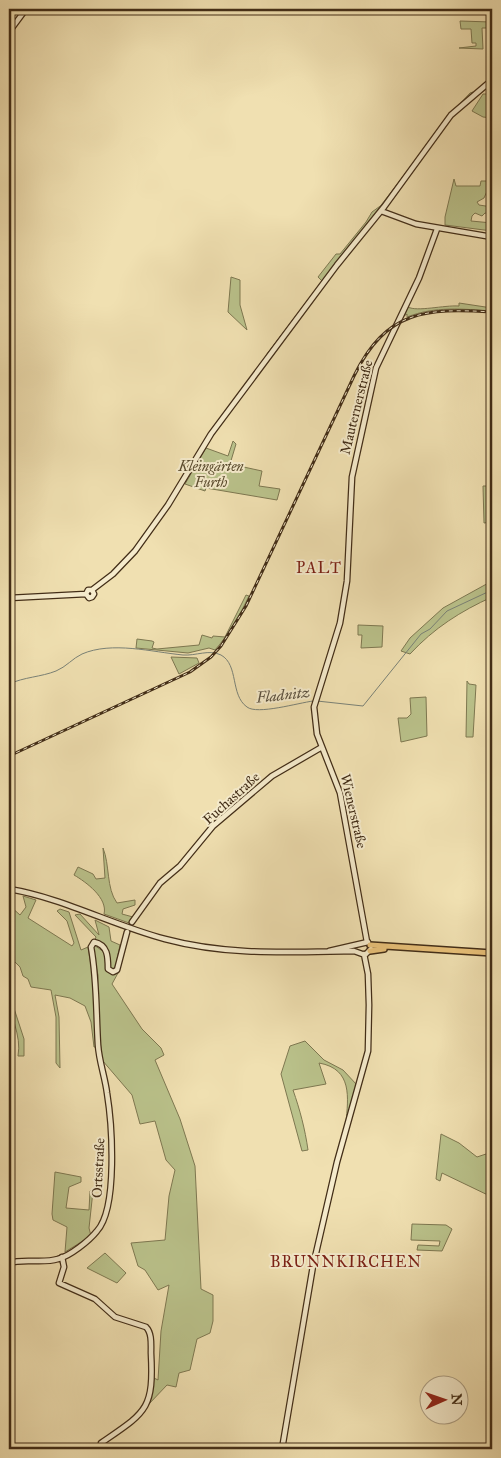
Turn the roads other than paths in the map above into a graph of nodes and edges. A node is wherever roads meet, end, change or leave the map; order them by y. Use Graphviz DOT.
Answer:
graph roads {
  1 [pos="26,9"];
  2 [pos="9,32"];
  3 [pos="492,80"];
  4 [pos="383,209"];
  5 [pos="437,229"];
  6 [pos="492,237"];
  7 [pos="9,598"];
  8 [pos="343,603"];
  9 [pos="322,747"];
  10 [pos="9,889"];
  11 [pos="132,922"];
  12 [pos="127,932"];
  13 [pos="367,943"];
  14 [pos="406,947"];
  15 [pos="359,949"];
  16 [pos="367,953"];
  17 [pos="492,953"];
  18 [pos="62,1257"];
  19 [pos="9,1263"];
  20 [pos="101,1448"];
  21 [pos="282,1449"];
  1 -- 2 [label="street"];
  3 -- 4 [label="street"];
  4 -- 5 [label="street"];
  4 -- 7 [label="street"];
  5 -- 6 [label="street"];
  5 -- 8 [label="street, Mauternerstraße"];
  8 -- 9 [label="street, Wienerstraße"];
  9 -- 11 [label="street, Fuchastraße"];
  9 -- 13 [label="street, Wienerstraße"];
  10 -- 15 [label="street"];
  12 -- 18 [label="street, Ortsstraße"];
  13 -- 14 [label="main road"];
  13 -- 15 [label="street"];
  13 -- 16 [label="street, Wienerstraße"];
  14 -- 16 [label="main road"];
  14 -- 17 [label="main road"];
  15 -- 16 [label="street"];
  16 -- 21 [label="street, Wienerstraße"];
  18 -- 19 [label="street"];
  18 -- 20 [label="street"];
}
